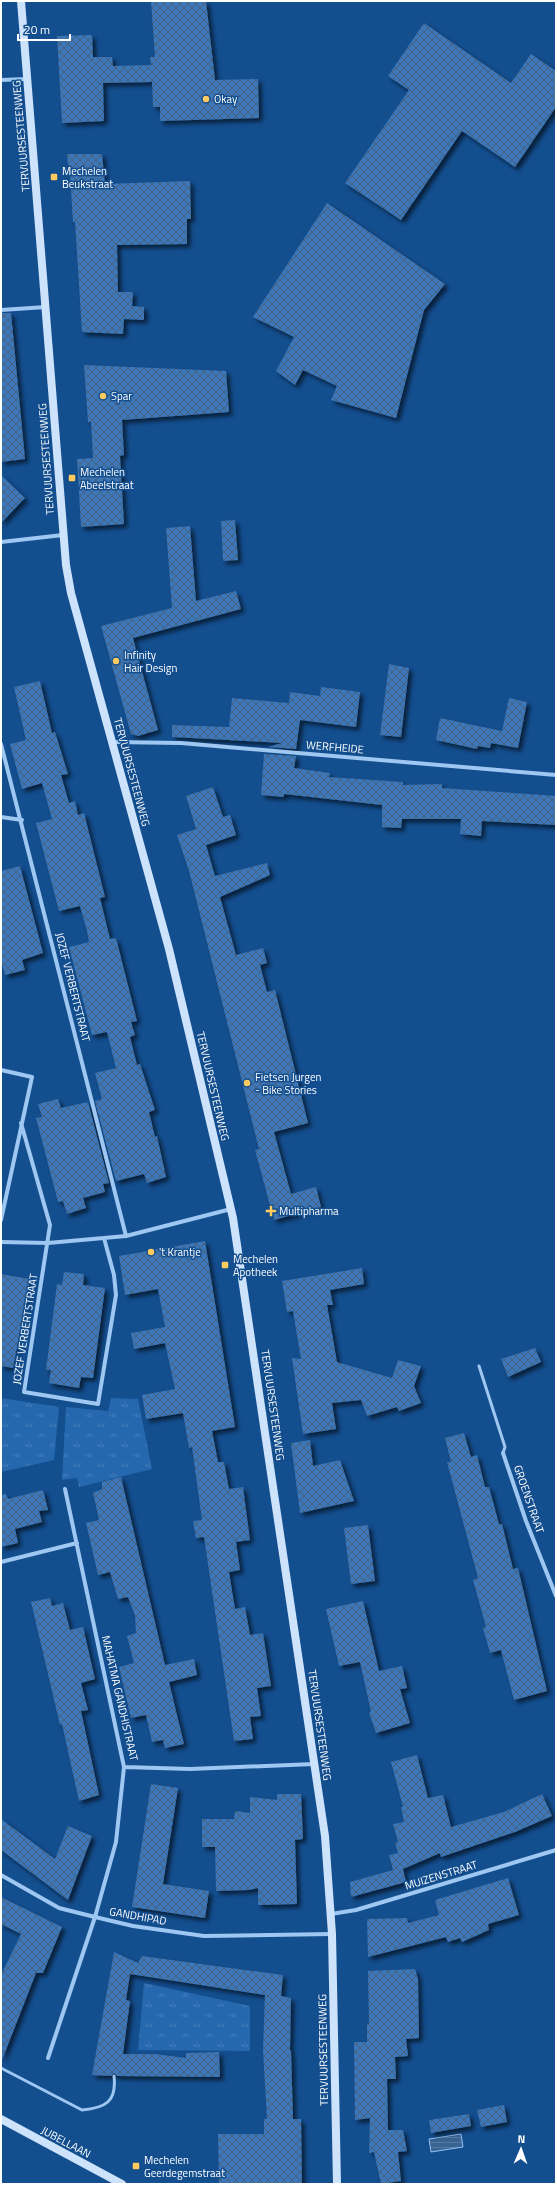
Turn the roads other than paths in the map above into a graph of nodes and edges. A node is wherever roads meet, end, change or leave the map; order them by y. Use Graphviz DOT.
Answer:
graph roads {
  1 [pos="21,1"];
  2 [pos="27,79"];
  3 [pos="1,80"];
  4 [pos="46,307"];
  5 [pos="1,310"];
  6 [pos="63,535"];
  7 [pos="1,542"];
  8 [pos="112,742"];
  9 [pos="1,744"];
  10 [pos="556,775"];
  11 [pos="1,817"];
  12 [pos="22,820"];
  13 [pos="1,1070"];
  14 [pos="21,1123"];
  15 [pos="231,1209"];
  16 [pos="1,1220"];
  17 [pos="126,1236"];
  18 [pos="104,1238"];
  19 [pos="1,1242"];
  20 [pos="48,1243"];
  21 [pos="479,1366"];
  22 [pos="503,1453"];
  23 [pos="65,1489"];
  24 [pos="77,1543"];
  25 [pos="1,1562"];
  26 [pos="556,1596"];
  27 [pos="314,1764"];
  28 [pos="124,1766"];
  29 [pos="556,1850"];
  30 [pos="1,1875"];
  31 [pos="330,1914"];
  32 [pos="95,1917"];
  33 [pos="332,1934"];
  34 [pos="48,2058"];
  35 [pos="1,2068"];
  36 [pos="114,2076"];
  37 [pos="1,2119"];
  38 [pos="122,2184"];
  39 [pos="337,2184"];
  1 -- 2 [label="street, TERVUURSESTEENWEG"];
  2 -- 3 [label="street"];
  2 -- 4 [label="street, TERVUURSESTEENWEG"];
  4 -- 5 [label="street"];
  4 -- 6 [label="street, TERVUURSESTEENWEG"];
  6 -- 7 [label="street"];
  6 -- 8 [label="street, TERVUURSESTEENWEG"];
  8 -- 10 [label="street, WERFHEIDE"];
  8 -- 15 [label="street, TERVUURSESTEENWEG"];
  9 -- 12 [label="street, JOZEF VERBERTSTRAAT"];
  11 -- 12 [label="street"];
  12 -- 17 [label="street, JOZEF VERBERTSTRAAT"];
  13 -- 14 [label="street, JOZEF VERBERTSTRAAT"];
  14 -- 16 [label="street, JOZEF VERBERTSTRAAT"];
  14 -- 20 [label="street, JOZEF VERBERTSTRAAT"];
  15 -- 17 [label="street"];
  15 -- 27 [label="street, TERVUURSESTEENWEG"];
  17 -- 18 [label="street"];
  18 -- 20 [label="street"];
  18 -- 20 [label="street, JOZEF VERBERTSTRAAT"];
  19 -- 20 [label="street"];
  21 -- 22 [label="lane"];
  22 -- 26 [label="street, GROENSTRAAT"];
  23 -- 24 [label="street, MAHATMA GANDHISTRAAT"];
  24 -- 25 [label="street"];
  24 -- 28 [label="street, MAHATMA GANDHISTRAAT"];
  27 -- 28 [label="street, MAHATMA GANDHISTRAAT"];
  27 -- 31 [label="street, TERVUURSESTEENWEG"];
  28 -- 32 [label="street, GANDHIPAD"];
  29 -- 31 [label="street, MUIZENSTRAAT"];
  30 -- 32 [label="street"];
  31 -- 33 [label="street, TERVUURSESTEENWEG"];
  32 -- 33 [label="street, GANDHIPAD"];
  32 -- 34 [label="street"];
  33 -- 39 [label="street, TERVUURSESTEENWEG"];
  35 -- 36 [label="lane"];
  37 -- 38 [label="street, JUBELLAAN"];
}
